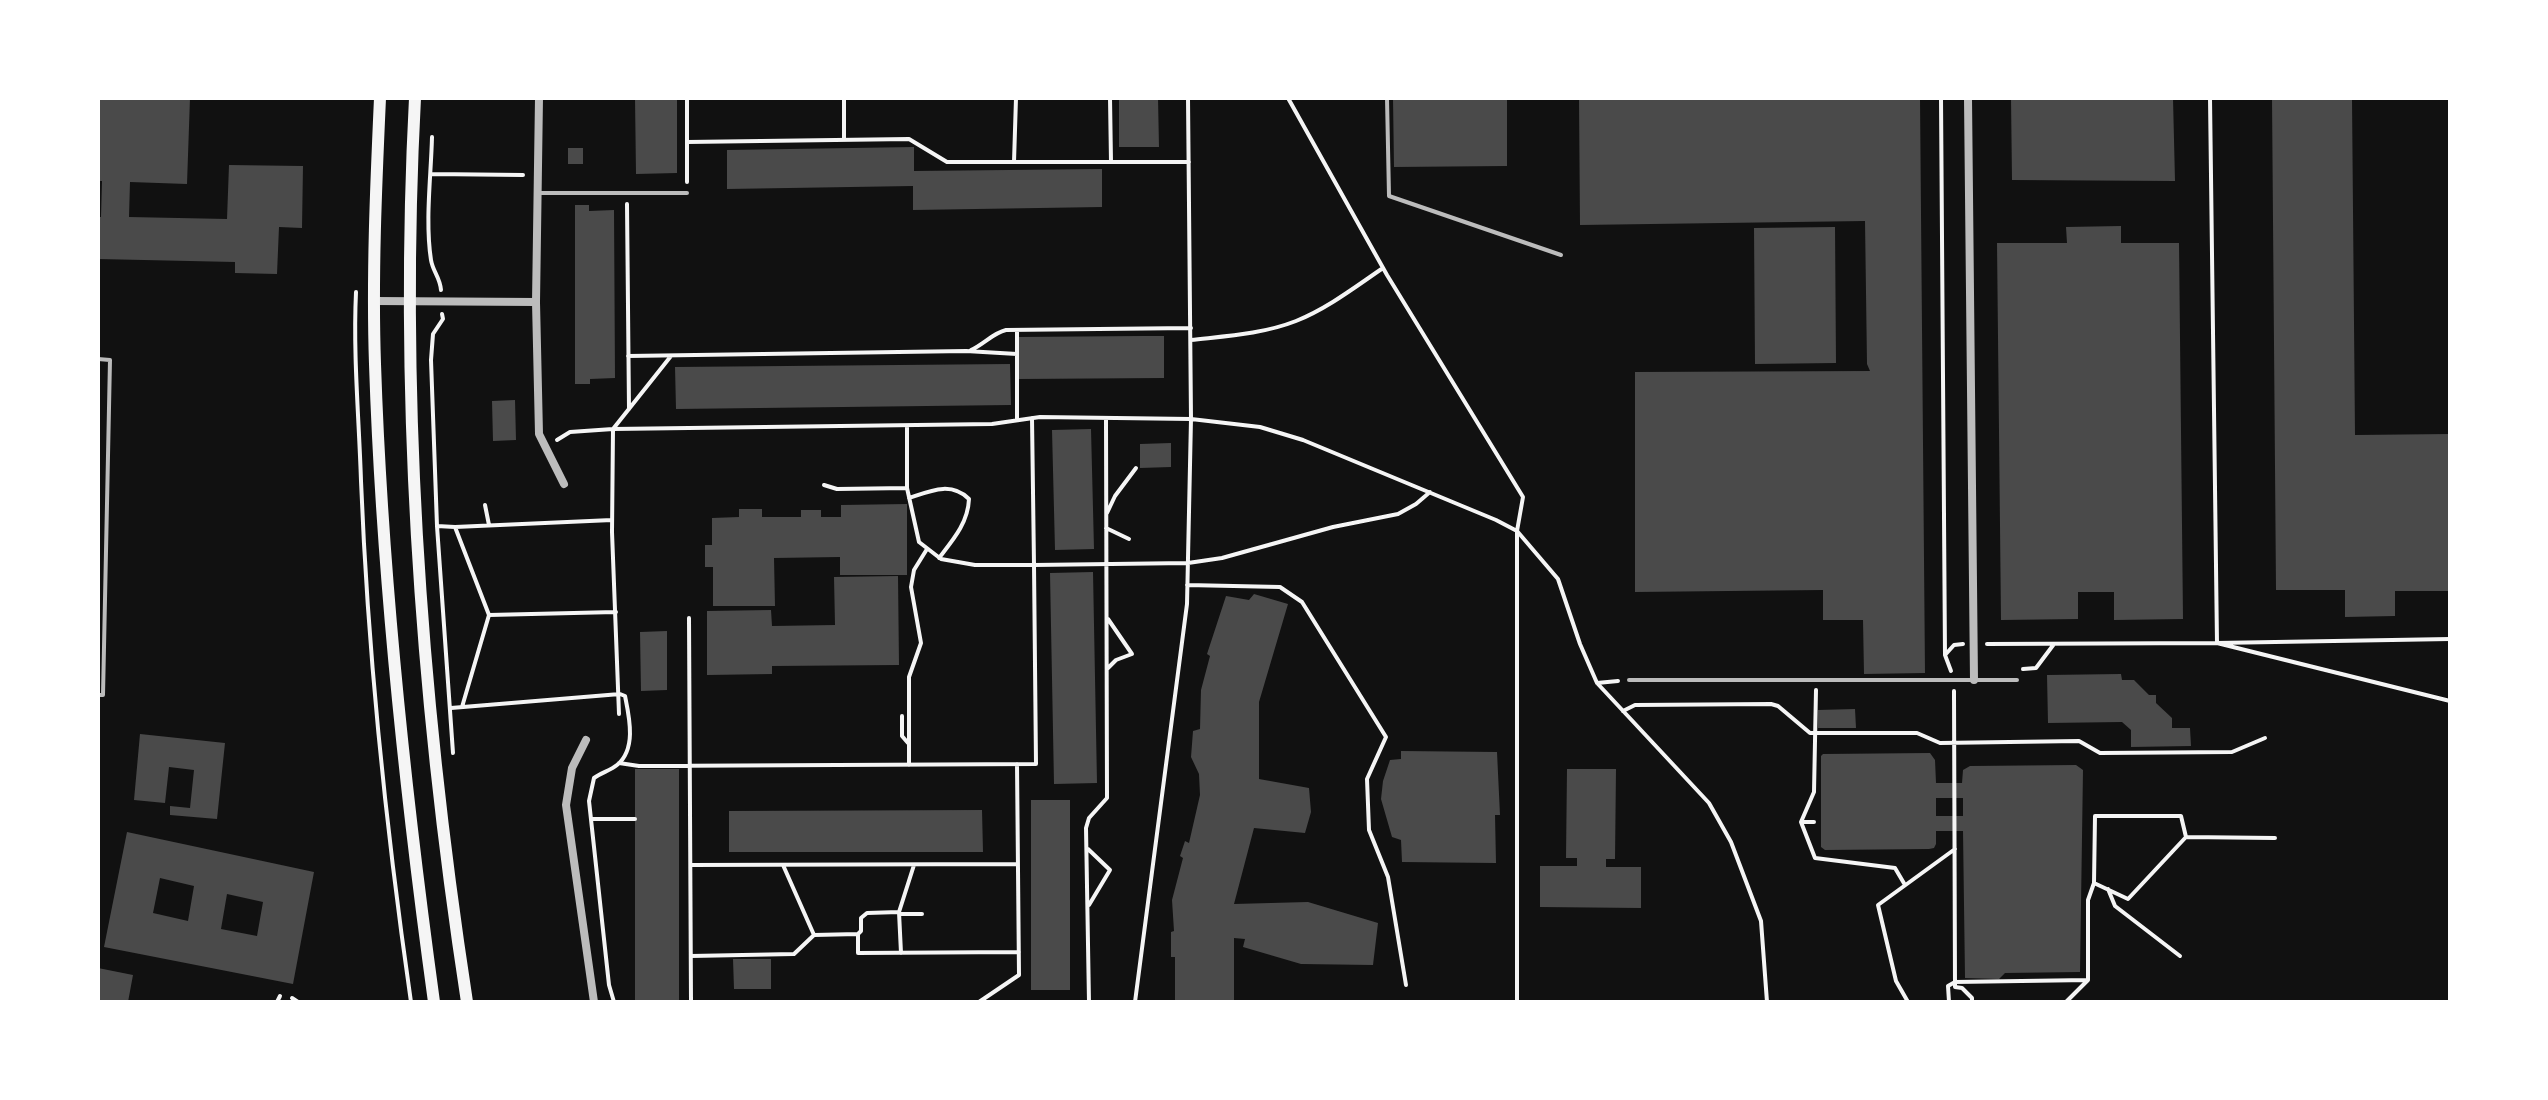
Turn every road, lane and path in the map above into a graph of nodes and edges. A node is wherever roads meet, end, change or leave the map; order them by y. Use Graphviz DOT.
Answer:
graph roads {
  1 [pos="380,98"];
  2 [pos="415,98"];
  3 [pos="539,98"];
  4 [pos="687,98"];
  5 [pos="844,98"];
  6 [pos="1016,98"];
  7 [pos="1110,98"];
  8 [pos="1188,98"];
  9 [pos="1288,98"];
  10 [pos="1387,98"];
  11 [pos="1941,98"];
  12 [pos="1968,98"];
  13 [pos="2210,98"];
  14 [pos="432,125"];
  15 [pos="844,139"];
  16 [pos="687,142"];
  17 [pos="1014,162"];
  18 [pos="1111,162"];
  19 [pos="1189,162"];
  20 [pos="431,174"];
  21 [pos="482,175"];
  22 [pos="538,175"];
  23 [pos="482,182"];
  24 [pos="537,193"];
  25 [pos="687,193"];
  26 [pos="626,194"];
  27 [pos="1561,255"];
  28 [pos="1383,268"];
  29 [pos="375,301"];
  30 [pos="410,301"];
  31 [pos="442,301"];
  32 [pos="536,302"];
  33 [pos="1191,328"];
  34 [pos="1017,330"];
  35 [pos="1191,340"];
  36 [pos="966,351"];
  37 [pos="1017,354"];
  38 [pos="672,355"];
  39 [pos="628,356"];
  40 [pos="98,359"];
  41 [pos="629,409"];
  42 [pos="1032,418"];
  43 [pos="1106,418"];
  44 [pos="1191,419"];
  45 [pos="1017,420"];
  46 [pos="907,425"];
  47 [pos="613,429"];
  48 [pos="545,446"];
  49 [pos="1136,468"];
  50 [pos="564,484"];
  51 [pos="824,485"];
  52 [pos="907,488"];
  53 [pos="1430,492"];
  54 [pos="909,498"];
  55 [pos="485,505"];
  56 [pos="1106,514"];
  57 [pos="612,520"];
  58 [pos="489,525"];
  59 [pos="437,526"];
  60 [pos="455,527"];
  61 [pos="1106,528"];
  62 [pos="1517,531"];
  63 [pos="1129,539"];
  64 [pos="927,549"];
  65 [pos="939,558"];
  66 [pos="1106,563"];
  67 [pos="1188,563"];
  68 [pos="1034,565"];
  69 [pos="1187,585"];
  70 [pos="616,612"];
  71 [pos="489,615"];
  72 [pos="1106,617"];
  73 [pos="689,618"];
  74 [pos="2450,639"];
  75 [pos="2054,643"];
  76 [pos="2217,643"];
  77 [pos="1974,644"];
  78 [pos="1945,655"];
  79 [pos="1107,669"];
  80 [pos="2017,669"];
  81 [pos="1816,679"];
  82 [pos="1629,680"];
  83 [pos="1954,680"];
  84 [pos="1974,680"];
  85 [pos="2017,680"];
  86 [pos="1597,683"];
  87 [pos="98,695"];
  88 [pos="2450,701"];
  89 [pos="462,707"];
  90 [pos="1623,711"];
  91 [pos="619,714"];
  92 [pos="902,716"];
  93 [pos="1815,734"];
  94 [pos="2265,738"];
  95 [pos="586,740"];
  96 [pos="1954,743"];
  97 [pos="909,744"];
  98 [pos="453,753"];
  99 [pos="619,763"];
  100 [pos="1017,764"];
  101 [pos="909,765"];
  102 [pos="691,766"];
  103 [pos="591,819"];
  104 [pos="635,819"];
  105 [pos="1801,822"];
  106 [pos="1814,822"];
  107 [pos="2186,837"];
  108 [pos="2275,838"];
  109 [pos="1087,848"];
  110 [pos="1955,849"];
  111 [pos="914,864"];
  112 [pos="1018,864"];
  113 [pos="691,865"];
  114 [pos="783,865"];
  115 [pos="2094,883"];
  116 [pos="1905,885"];
  117 [pos="2108,889"];
  118 [pos="1087,907"];
  119 [pos="899,913"];
  120 [pos="922,914"];
  121 [pos="858,934"];
  122 [pos="814,935"];
  123 [pos="1019,952"];
  124 [pos="901,953"];
  125 [pos="691,956"];
  126 [pos="2180,956"];
  127 [pos="2088,980"];
  128 [pos="1955,982"];
  129 [pos="1406,985"];
  130 [pos="280,996"];
  131 [pos="292,998"];
  132 [pos="277,1002"];
  133 [pos="298,1002"];
  134 [pos="434,1002"];
  135 [pos="467,1002"];
  136 [pos="594,1002"];
  137 [pos="691,1002"];
  138 [pos="979,1002"];
  139 [pos="1089,1002"];
  140 [pos="1135,1002"];
  141 [pos="1517,1002"];
  142 [pos="1767,1002"];
  143 [pos="1908,1002"];
  144 [pos="1949,1002"];
  145 [pos="1972,1002"];
  146 [pos="2066,1002"];
  1 -- 29 [label="main road"];
  2 -- 30 [label="main road"];
  3 -- 22 [label="street"];
  4 -- 16 [label="path"];
  5 -- 15 [label="path"];
  6 -- 17 [label="path"];
  7 -- 18 [label="path"];
  8 -- 19 [label="path"];
  9 -- 28 [label="path"];
  10 -- 27 [label="lane"];
  11 -- 78 [label="path"];
  12 -- 77 [label="street"];
  13 -- 76 [label="path"];
  14 -- 20 [label="path"];
  15 -- 16 [label="path"];
  15 -- 17 [label="path"];
  16 -- 25 [label="path"];
  17 -- 18 [label="path"];
  18 -- 19 [label="path"];
  19 -- 33 [label="path"];
  20 -- 21 [label="path"];
  20 -- 31 [label="path"];
  21 -- 22 [label="path"];
  21 -- 23 [label="path"];
  22 -- 24 [label="street"];
  24 -- 26 [label="lane"];
  24 -- 32 [label="street"];
  25 -- 26 [label="lane"];
  26 -- 39 [label="path"];
  28 -- 35 [label="path"];
  28 -- 62 [label="path"];
  29 -- 30 [label="street"];
  29 -- 134 [label="main road"];
  30 -- 31 [label="street"];
  30 -- 135 [label="main road"];
  31 -- 32 [label="street"];
  31 -- 59 [label="path"];
  32 -- 48 [label="street"];
  33 -- 34 [label="path"];
  33 -- 35 [label="path"];
  34 -- 36 [label="path"];
  34 -- 37 [label="path"];
  35 -- 44 [label="path"];
  36 -- 37 [label="path"];
  36 -- 38 [label="path"];
  37 -- 45 [label="path"];
  38 -- 39 [label="path"];
  38 -- 41 [label="path"];
  39 -- 41 [label="path"];
  40 -- 87 [label="lane"];
  41 -- 47 [label="path"];
  42 -- 43 [label="path"];
  42 -- 45 [label="path"];
  42 -- 68 [label="path"];
  43 -- 44 [label="path"];
  43 -- 56 [label="path"];
  44 -- 53 [label="path"];
  44 -- 67 [label="path"];
  45 -- 46 [label="path"];
  46 -- 47 [label="path"];
  46 -- 52 [label="path"];
  47 -- 48 [label="path"];
  47 -- 57 [label="path"];
  48 -- 50 [label="street"];
  49 -- 56 [label="path"];
  51 -- 52 [label="path"];
  52 -- 54 [label="path"];
  53 -- 62 [label="path"];
  53 -- 67 [label="path"];
  54 -- 64 [label="path"];
  54 -- 65 [label="path"];
  55 -- 58 [label="path"];
  56 -- 61 [label="path"];
  57 -- 58 [label="path"];
  57 -- 70 [label="path"];
  58 -- 60 [label="path"];
  59 -- 60 [label="path"];
  59 -- 98 [label="path"];
  60 -- 71 [label="path"];
  61 -- 63 [label="path"];
  61 -- 66 [label="path"];
  62 -- 86 [label="path"];
  62 -- 141 [label="path"];
  64 -- 65 [label="path"];
  64 -- 97 [label="path"];
  65 -- 68 [label="path"];
  66 -- 67 [label="path"];
  66 -- 68 [label="path"];
  66 -- 72 [label="path"];
  67 -- 69 [label="path"];
  68 -- 100 [label="path"];
  69 -- 129 [label="path"];
  69 -- 140 [label="path"];
  70 -- 71 [label="path"];
  70 -- 91 [label="path"];
  71 -- 89 [label="path"];
  72 -- 79 [label="path"];
  72 -- 79 [label="path"];
  73 -- 102 [label="path"];
  74 -- 76 [label="path"];
  75 -- 76 [label="path"];
  75 -- 77 [label="path"];
  75 -- 80 [label="path"];
  76 -- 88 [label="path"];
  77 -- 78 [label="path"];
  77 -- 84 [label="street"];
  78 -- 83 [label="path"];
  79 -- 109 [label="path"];
  81 -- 82 [label="lane"];
  81 -- 83 [label="lane"];
  81 -- 93 [label="path"];
  82 -- 86 [label="path"];
  83 -- 84 [label="lane"];
  83 -- 96 [label="path"];
  84 -- 85 [label="lane"];
  86 -- 90 [label="path"];
  90 -- 93 [label="path"];
  90 -- 142 [label="path"];
  92 -- 97 [label="path"];
  93 -- 96 [label="path"];
  93 -- 105 [label="path"];
  94 -- 96 [label="path"];
  95 -- 136 [label="street"];
  96 -- 110 [label="path"];
  97 -- 101 [label="path"];
  99 -- 102 [label="path"];
  100 -- 101 [label="path"];
  100 -- 112 [label="path"];
  101 -- 102 [label="path"];
  102 -- 113 [label="path"];
  103 -- 104 [label="path"];
  105 -- 106 [label="path"];
  105 -- 116 [label="path"];
  107 -- 108 [label="path"];
  107 -- 115 [label="path"];
  107 -- 117 [label="path"];
  109 -- 118 [label="path"];
  109 -- 118 [label="path"];
  110 -- 116 [label="path"];
  110 -- 128 [label="path"];
  111 -- 112 [label="path"];
  111 -- 114 [label="path"];
  111 -- 119 [label="path"];
  112 -- 123 [label="path"];
  113 -- 114 [label="path"];
  113 -- 125 [label="path"];
  114 -- 122 [label="path"];
  115 -- 117 [label="path"];
  115 -- 127 [label="path"];
  116 -- 143 [label="path"];
  117 -- 126 [label="path"];
  118 -- 139 [label="path"];
  119 -- 120 [label="path"];
  119 -- 121 [label="path"];
  119 -- 124 [label="path"];
  121 -- 122 [label="path"];
  121 -- 124 [label="path"];
  122 -- 125 [label="path"];
  123 -- 124 [label="path"];
  123 -- 138 [label="path"];
  125 -- 137 [label="path"];
  127 -- 128 [label="path"];
  127 -- 146 [label="path"];
  128 -- 144 [label="path"];
  128 -- 145 [label="path"];
  130 -- 132 [label="path"];
  131 -- 133 [label="path"];
}
